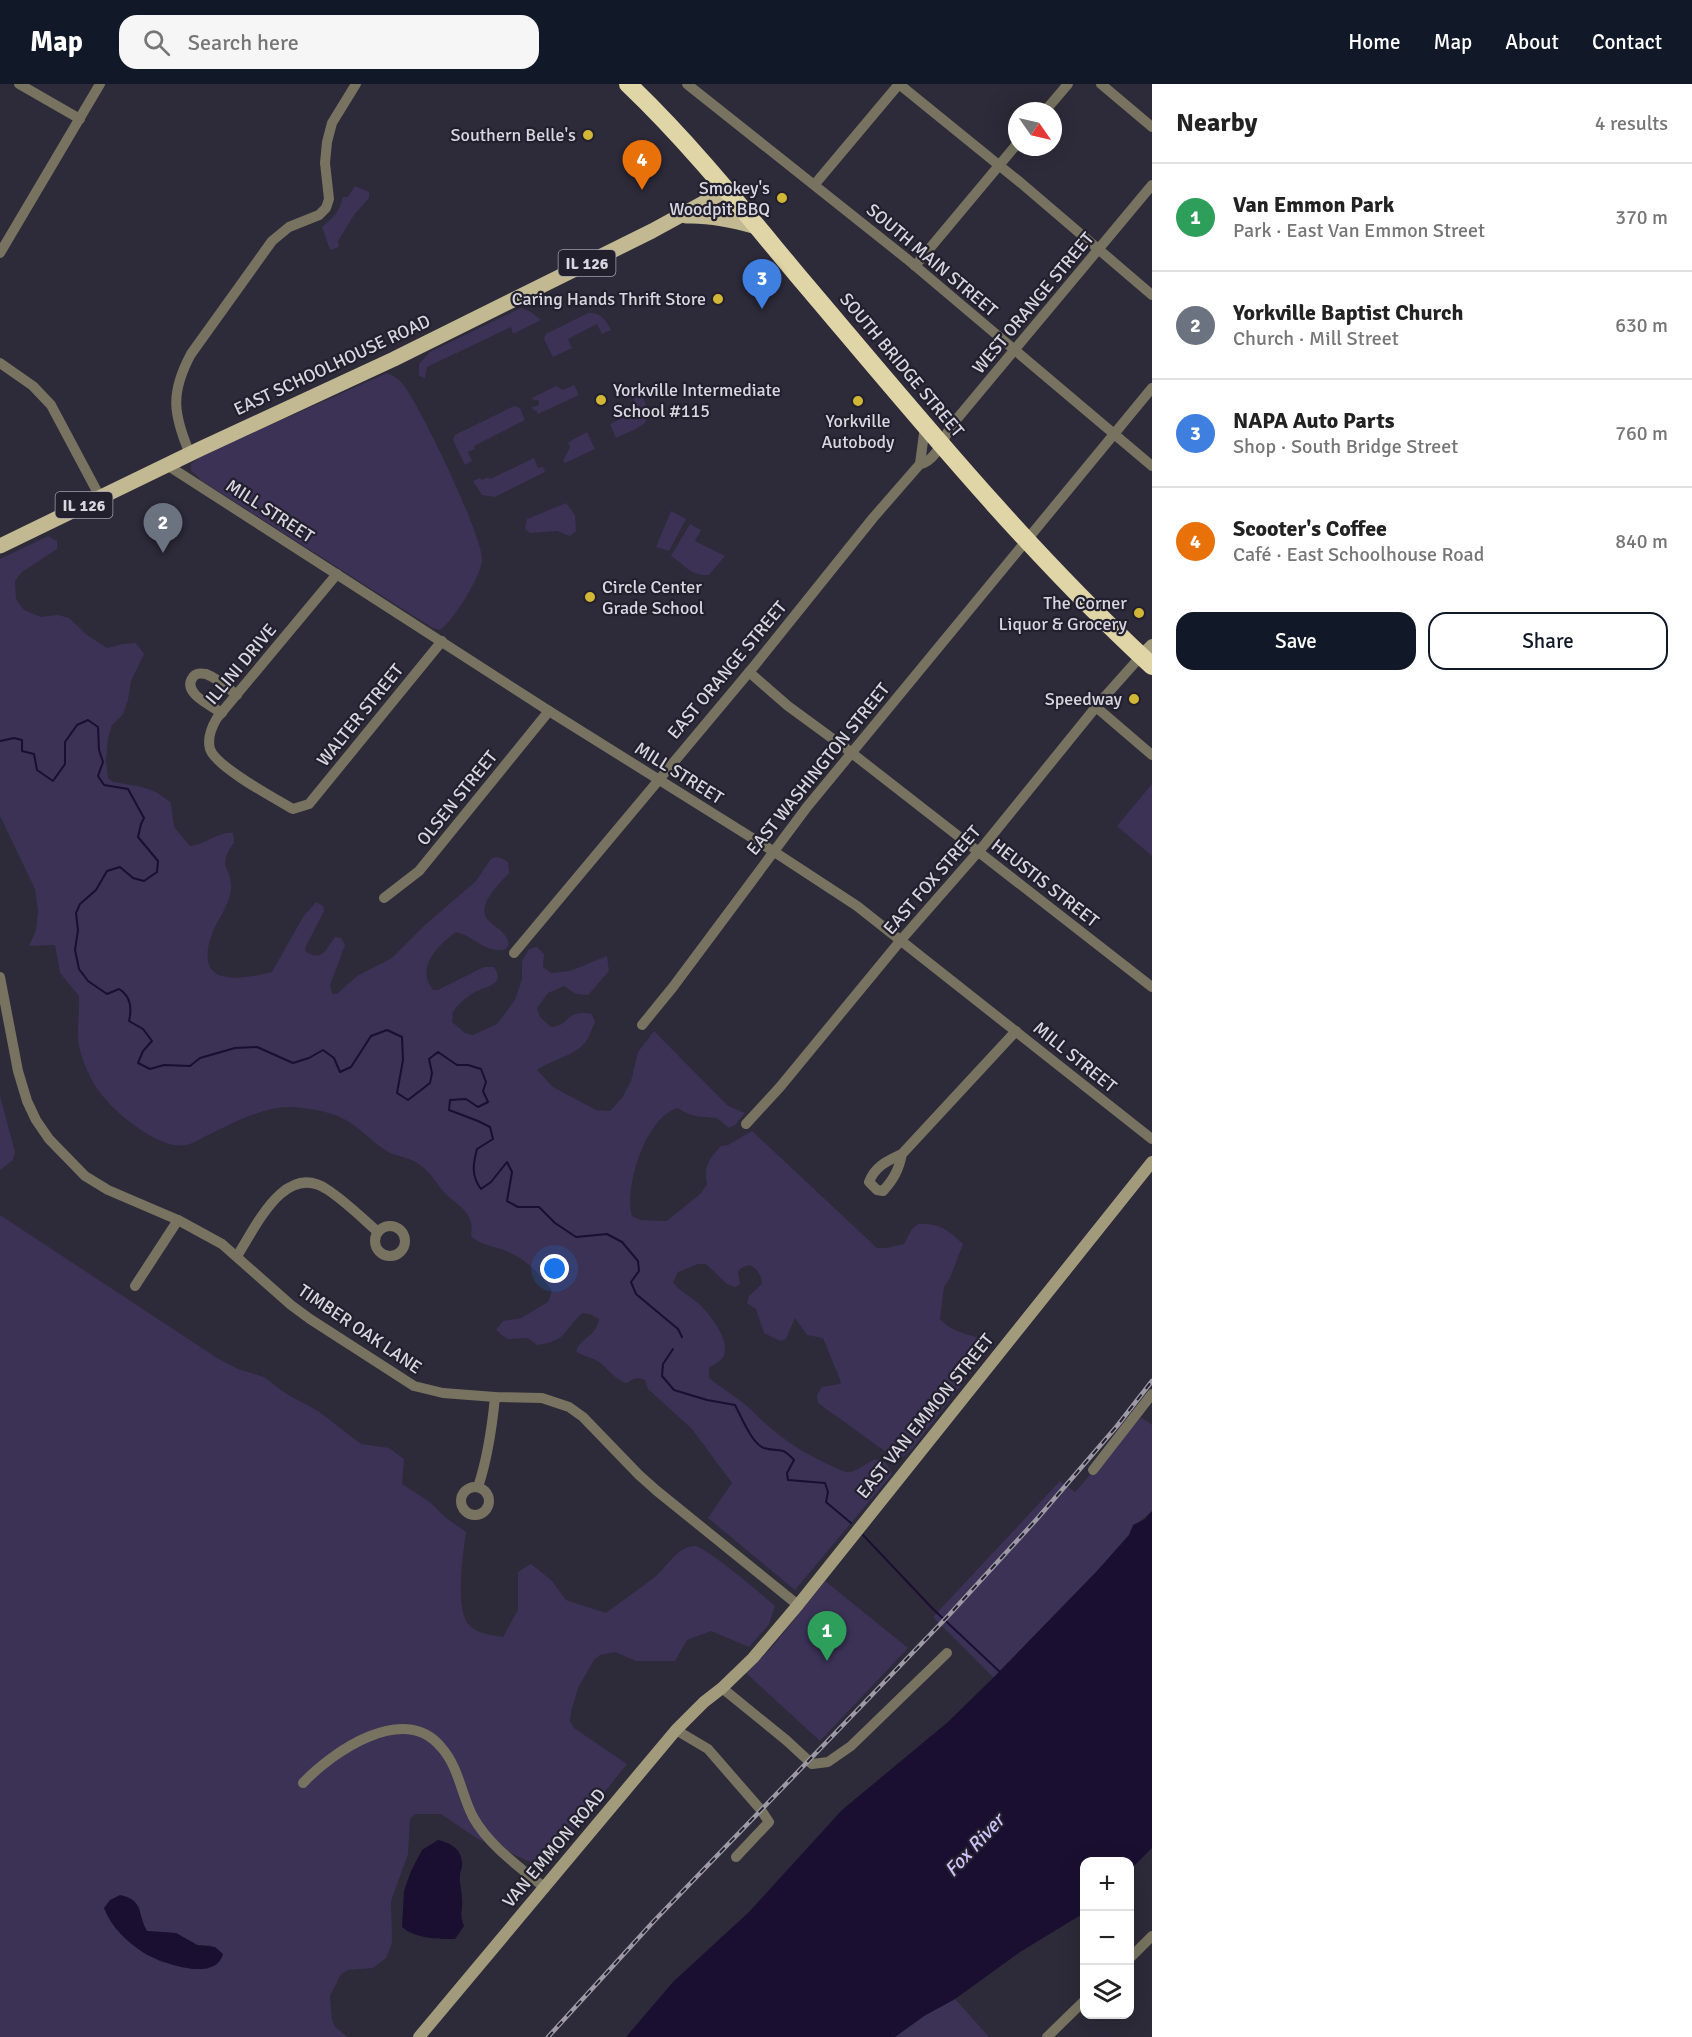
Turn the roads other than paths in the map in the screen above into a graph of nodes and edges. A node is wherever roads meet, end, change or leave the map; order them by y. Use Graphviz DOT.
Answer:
graph roads {
  1 [pos="20,84"];
  2 [pos="100,84"];
  3 [pos="356,84"];
  4 [pos="628,84"];
  5 [pos="687,84"];
  6 [pos="899,84"];
  7 [pos="1068,84"];
  8 [pos="1101,84"];
  9 [pos="1053,102"];
  10 [pos="80,119"];
  11 [pos="1152,127"];
  12 [pos="1008,154"];
  13 [pos="999,165"];
  14 [pos="815,184"];
  15 [pos="1152,185"];
  16 [pos="727,190"];
  17 [pos="680,216"];
  18 [pos="757,227"];
  19 [pos="1099,250"];
  20 [pos="0,253"];
  21 [pos="915,266"];
  22 [pos="1152,295"];
  23 [pos="1014,350"];
  24 [pos="0,363"];
  25 [pos="1152,388"];
  26 [pos="925,425"];
  27 [pos="1115,434"];
  28 [pos="940,443"];
  29 [pos="190,454"];
  30 [pos="920,464"];
  31 [pos="167,465"];
  32 [pos="1152,466"];
  33 [pos="100,497"];
  34 [pos="1027,540"];
  35 [pos="0,546"];
  36 [pos="337,574"];
  37 [pos="442,641"];
  38 [pos="1148,656"];
  39 [pos="749,672"];
  40 [pos="237,695"];
  41 [pos="1096,707"];
  42 [pos="549,711"];
  43 [pos="222,713"];
  44 [pos="852,753"];
  45 [pos="1152,754"];
  46 [pos="657,780"];
  47 [pos="301,807"];
  48 [pos="773,851"];
  49 [pos="979,852"];
  50 [pos="384,898"];
  51 [pos="902,940"];
  52 [pos="514,953"];
  53 [pos="0,978"];
  54 [pos="1152,987"];
  55 [pos="642,1025"];
  56 [pos="1016,1031"];
  57 [pos="746,1124"];
  58 [pos="1152,1140"];
  59 [pos="902,1154"];
  60 [pos="1152,1162"];
  61 [pos="178,1220"];
  62 [pos="378,1232"];
  63 [pos="237,1256"];
  64 [pos="135,1286"];
  65 [pos="1152,1394"];
  66 [pos="495,1397"];
  67 [pos="1093,1470"];
  68 [pos="478,1487"];
  69 [pos="798,1605"];
  70 [pos="947,1653"];
  71 [pos="722,1688"];
  72 [pos="676,1730"];
  73 [pos="303,1783"];
  74 [pos="736,1857"];
  75 [pos="545,1888"];
  76 [pos="1152,1936"];
  77 [pos="1134,1954"];
  78 [pos="1080,2005"];
  79 [pos="418,2037"];
  80 [pos="1047,2037"];
  1 -- 10 [label="street"];
  2 -- 10 [label="street"];
  3 -- 29 [label="street"];
  4 -- 16 [label="highway, SOUTH BRIDGE STREET"];
  5 -- 14 [label="street, SOUTH MAIN STREET"];
  6 -- 13 [label="street"];
  6 -- 14 [label="street"];
  7 -- 9 [label="street"];
  8 -- 11 [label="street"];
  10 -- 20 [label="street"];
  12 -- 13 [label="street"];
  13 -- 19 [label="street"];
  13 -- 21 [label="street"];
  14 -- 21 [label="street, SOUTH MAIN STREET"];
  15 -- 19 [label="street, WEST ORANGE STREET"];
  16 -- 17 [label="main road, EAST SCHOOLHOUSE ROAD"];
  16 -- 18 [label="highway, SOUTH BRIDGE STREET"];
  17 -- 18 [label="main road, EAST SCHOOLHOUSE ROAD"];
  17 -- 29 [label="main road, EAST SCHOOLHOUSE ROAD / IL 126"];
  18 -- 26 [label="highway, SOUTH BRIDGE STREET"];
  19 -- 22 [label="street"];
  19 -- 23 [label="street, WEST ORANGE STREET"];
  21 -- 23 [label="street, SOUTH MAIN STREET"];
  23 -- 27 [label="street, SOUTH MAIN STREET"];
  23 -- 28 [label="street, WEST ORANGE STREET"];
  24 -- 33 [label="street"];
  25 -- 27 [label="street, EAST WASHINGTON STREET"];
  26 -- 28 [label="highway, SOUTH BRIDGE STREET"];
  26 -- 30 [label="street"];
  27 -- 32 [label="street, SOUTH MAIN STREET"];
  27 -- 34 [label="street, EAST WASHINGTON STREET"];
  28 -- 30 [label="street, EAST ORANGE STREET"];
  28 -- 34 [label="highway, SOUTH BRIDGE STREET"];
  29 -- 31 [label="main road, EAST SCHOOLHOUSE ROAD"];
  30 -- 39 [label="street, EAST ORANGE STREET"];
  31 -- 33 [label="main road, EAST SCHOOLHOUSE ROAD / IL 126"];
  31 -- 36 [label="street, MILL STREET"];
  33 -- 35 [label="main road, EAST SCHOOLHOUSE ROAD / IL 126"];
  34 -- 38 [label="highway, SOUTH BRIDGE STREET"];
  34 -- 44 [label="street, EAST WASHINGTON STREET"];
  36 -- 37 [label="street, MILL STREET"];
  36 -- 40 [label="street, ILLINI DRIVE"];
  37 -- 42 [label="street, MILL STREET"];
  37 -- 47 [label="street, WALTER STREET"];
  38 -- 41 [label="street, EAST FOX STREET"];
  39 -- 44 [label="street, HEUSTIS STREET"];
  39 -- 46 [label="street, EAST ORANGE STREET"];
  40 -- 43 [label="street, ILLINI DRIVE"];
  40 -- 43 [label="street"];
  41 -- 45 [label="street"];
  41 -- 49 [label="street, EAST FOX STREET"];
  42 -- 46 [label="street, MILL STREET"];
  42 -- 50 [label="street, OLSEN STREET"];
  43 -- 47 [label="street, ILLINI DRIVE"];
  44 -- 48 [label="street, EAST WASHINGTON STREET"];
  44 -- 49 [label="street, HEUSTIS STREET"];
  46 -- 48 [label="street, MILL STREET"];
  46 -- 52 [label="street, EAST ORANGE STREET"];
  48 -- 51 [label="street, MILL STREET"];
  48 -- 55 [label="street, EAST WASHINGTON STREET"];
  49 -- 51 [label="street, EAST FOX STREET"];
  49 -- 54 [label="street, HEUSTIS STREET"];
  51 -- 56 [label="street, MILL STREET"];
  51 -- 57 [label="street, EAST FOX STREET"];
  53 -- 61 [label="street, TIMBER OAK LANE"];
  56 -- 58 [label="street, MILL STREET"];
  56 -- 59 [label="street"];
  60 -- 69 [label="street, EAST VAN EMMON STREET"];
  61 -- 63 [label="street, TIMBER OAK LANE"];
  61 -- 64 [label="street"];
  62 -- 63 [label="street"];
  63 -- 66 [label="street, TIMBER OAK LANE"];
  65 -- 67 [label="street"];
  66 -- 68 [label="street"];
  66 -- 69 [label="street, TIMBER OAK LANE"];
  69 -- 71 [label="street, EAST VAN EMMON STREET"];
  70 -- 71 [label="street"];
  71 -- 72 [label="street, VAN EMMON ROAD"];
  72 -- 74 [label="street"];
  72 -- 75 [label="street, VAN EMMON ROAD"];
  73 -- 75 [label="street"];
  75 -- 79 [label="street, VAN EMMON ROAD"];
  76 -- 77 [label="street"];
  78 -- 80 [label="street"];
}
